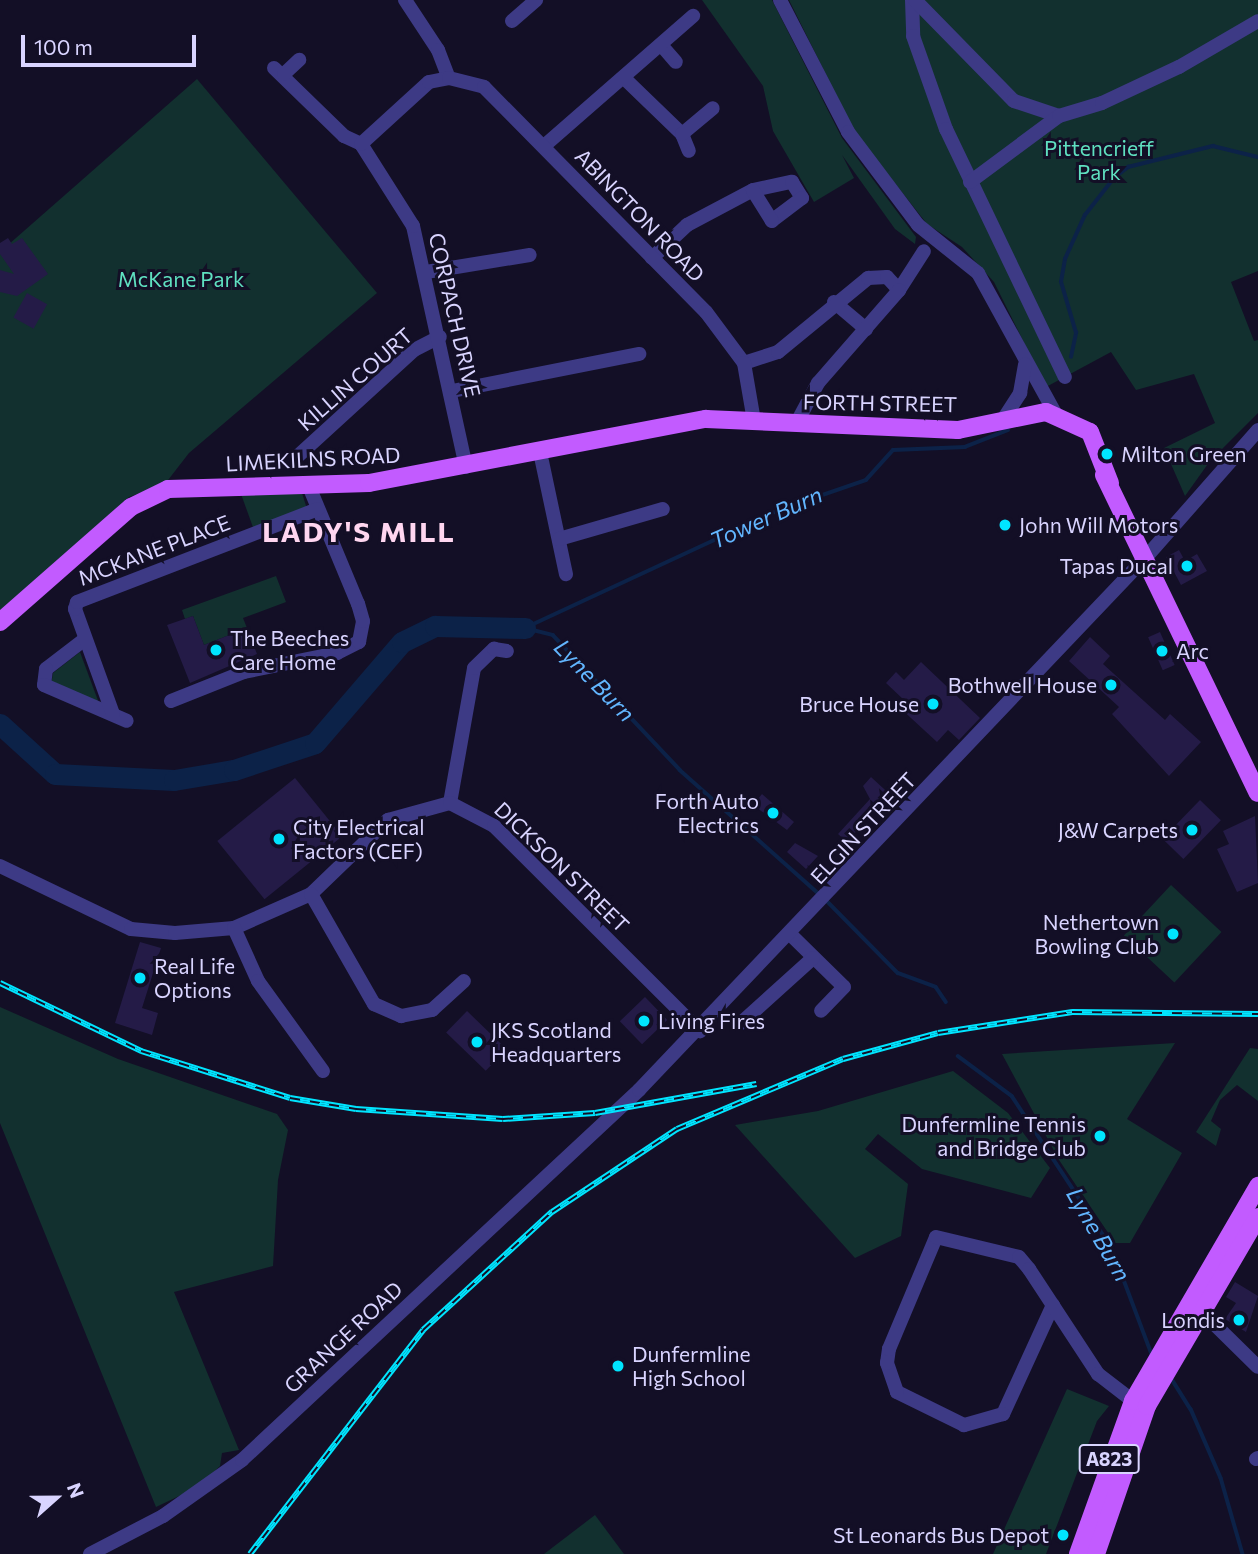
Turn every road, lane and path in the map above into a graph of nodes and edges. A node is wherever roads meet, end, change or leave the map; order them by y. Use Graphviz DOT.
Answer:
graph roads {
  1 [pos="405,0"];
  2 [pos="536,0"];
  3 [pos="780,0"];
  4 [pos="914,0"];
  5 [pos="693,16"];
  6 [pos="512,21"];
  7 [pos="1258,21"];
  8 [pos="662,46"];
  9 [pos="299,60"];
  10 [pos="676,62"];
  11 [pos="449,78"];
  12 [pos="624,78"];
  13 [pos="713,108"];
  14 [pos="1059,117"];
  15 [pos="682,134"];
  16 [pos="361,144"];
  17 [pos="544,146"];
  18 [pos="690,151"];
  19 [pos="970,182"];
  20 [pos="753,190"];
  21 [pos="924,251"];
  22 [pos="530,255"];
  23 [pos="652,258"];
  24 [pos="426,272"];
  25 [pos="900,290"];
  26 [pos="834,302"];
  27 [pos="866,328"];
  28 [pos="440,337"];
  29 [pos="639,354"];
  30 [pos="744,363"];
  31 [pos="1025,364"];
  32 [pos="1065,377"];
  33 [pos="452,391"];
  34 [pos="1051,414"];
  35 [pos="1004,418"];
  36 [pos="754,421"];
  37 [pos="796,424"];
  38 [pos="1258,430"];
  39 [pos="540,452"];
  40 [pos="299,455"];
  41 [pos="466,467"];
  42 [pos="309,486"];
  43 [pos="318,509"];
  44 [pos="663,509"];
  45 [pos="559,539"];
  46 [pos="1147,556"];
  47 [pos="566,575"];
  48 [pos="0,622"];
  49 [pos="85,639"];
  50 [pos="506,651"];
  51 [pos="171,701"];
  52 [pos="1258,793"];
  53 [pos="450,803"];
  54 [pos="0,866"];
  55 [pos="311,894"];
  56 [pos="234,928"];
  57 [pos="790,935"];
  58 [pos="813,958"];
  59 [pos="464,981"];
  60 [pos="821,1011"];
  61 [pos="741,1023"];
  62 [pos="700,1031"];
  63 [pos="323,1071"];
  64 [pos="603,1122"];
  65 [pos="1258,1186"];
  66 [pos="1258,1217"];
  67 [pos="1053,1305"];
  68 [pos="1202,1312"];
  69 [pos="1160,1367"];
  70 [pos="1258,1367"];
  71 [pos="1133,1401"];
  72 [pos="90,1554"];
  73 [pos="1078,1554"];
  74 [pos="1096,1554"];
  1 -- 11 [label="street"];
  2 -- 6 [label="street"];
  3 -- 31 [label="street"];
  4 -- 14 [label="street"];
  4 -- 19 [label="street"];
  5 -- 8 [label="street"];
  7 -- 14 [label="street"];
  8 -- 10 [label="street"];
  8 -- 12 [label="street"];
  9 -- 16 [label="street, CORPACH DRIVE"];
  11 -- 16 [label="street"];
  11 -- 17 [label="street, ABINGTON ROAD"];
  12 -- 15 [label="street"];
  12 -- 17 [label="street"];
  13 -- 15 [label="street"];
  14 -- 19 [label="street"];
  15 -- 18 [label="street"];
  16 -- 24 [label="street, CORPACH DRIVE"];
  17 -- 23 [label="street, ABINGTON ROAD"];
  19 -- 32 [label="street"];
  20 -- 23 [label="street"];
  21 -- 25 [label="street"];
  22 -- 24 [label="street"];
  23 -- 30 [label="street, ABINGTON ROAD"];
  24 -- 28 [label="street, CORPACH DRIVE"];
  25 -- 26 [label="street"];
  25 -- 27 [label="street"];
  26 -- 27 [label="street"];
  26 -- 30 [label="street"];
  27 -- 37 [label="street"];
  28 -- 33 [label="street, CORPACH DRIVE"];
  28 -- 40 [label="street, KILLIN COURT"];
  29 -- 33 [label="street"];
  30 -- 36 [label="street, ABINGTON ROAD"];
  31 -- 34 [label="street"];
  31 -- 35 [label="street"];
  33 -- 41 [label="street, CORPACH DRIVE"];
  34 -- 35 [label="main road, FORTH STREET"];
  34 -- 46 [label="main road"];
  35 -- 37 [label="main road, FORTH STREET"];
  36 -- 37 [label="main road, FORTH STREET"];
  36 -- 39 [label="main road, LIMEKILNS ROAD"];
  38 -- 46 [label="street, ELGIN STREET"];
  39 -- 41 [label="main road, LIMEKILNS ROAD"];
  39 -- 45 [label="street"];
  41 -- 42 [label="main road, LIMEKILNS ROAD"];
  42 -- 43 [label="street"];
  42 -- 48 [label="main road, LIMEKILNS ROAD"];
  43 -- 49 [label="street, MCKANE PLACE"];
  43 -- 51 [label="street"];
  44 -- 45 [label="street"];
  45 -- 47 [label="street"];
  46 -- 52 [label="main road"];
  46 -- 57 [label="street, ELGIN STREET"];
  49 -- 49 [label="street, MCKANE PLACE"];
  50 -- 53 [label="street"];
  53 -- 55 [label="street"];
  53 -- 62 [label="street, DICKSON STREET"];
  54 -- 56 [label="street"];
  55 -- 56 [label="street"];
  55 -- 59 [label="street"];
  56 -- 63 [label="street"];
  57 -- 58 [label="street"];
  57 -- 62 [label="street, ELGIN STREET"];
  58 -- 60 [label="street"];
  58 -- 61 [label="street"];
  62 -- 64 [label="street, ELGIN STREET"];
  64 -- 72 [label="street, GRANGE ROAD"];
  65 -- 69 [label="main road, A823"];
  66 -- 68 [label="main road, A823"];
  67 -- 67 [label="street"];
  67 -- 71 [label="street"];
  68 -- 69 [label="main road, A823"];
  68 -- 70 [label="street"];
  69 -- 71 [label="main road, A823"];
  69 -- 74 [label="main road, A823"];
  71 -- 73 [label="main road, A823"];
}
